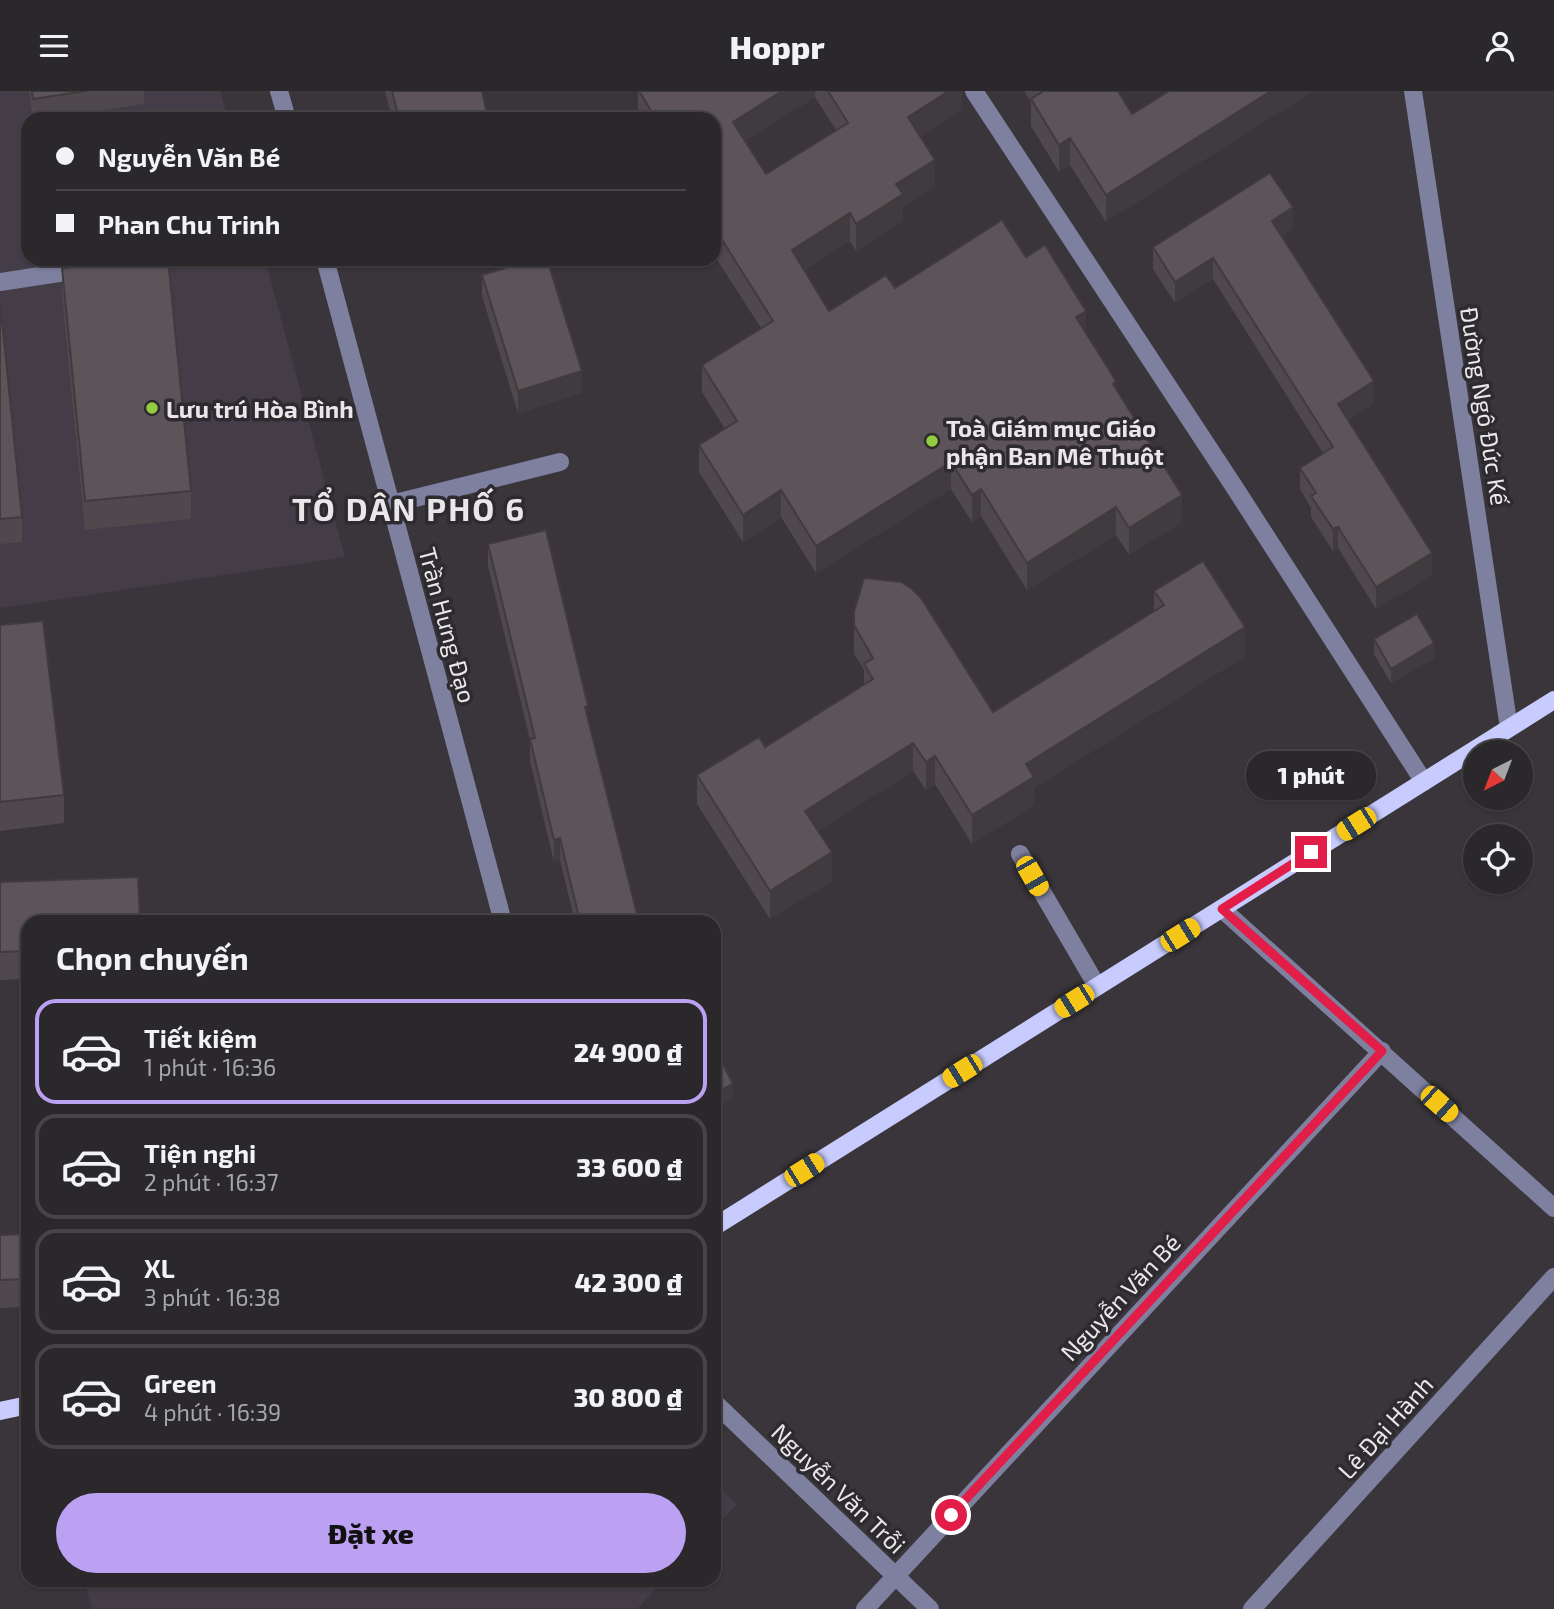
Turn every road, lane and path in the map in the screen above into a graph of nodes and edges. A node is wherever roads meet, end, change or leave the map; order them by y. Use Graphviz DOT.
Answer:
graph roads {
  1 [pos="279,91"];
  2 [pos="974,91"];
  3 [pos="1413,91"];
  4 [pos="285,112"];
  5 [pos="105,266"];
  6 [pos="327,266"];
  7 [pos="0,282"];
  8 [pos="560,462"];
  9 [pos="391,504"];
  10 [pos="1554,700"];
  11 [pos="1509,727"];
  12 [pos="1424,782"];
  13 [pos="1020,854"];
  14 [pos="1222,909"];
  15 [pos="501,915"];
  16 [pos="1097,986"];
  17 [pos="1382,1051"];
  18 [pos="1554,1208"];
  19 [pos="721,1223"];
  20 [pos="1554,1277"];
  21 [pos="21,1406"];
  22 [pos="721,1409"];
  23 [pos="0,1411"];
  24 [pos="894,1576"];
  25 [pos="865,1609"];
  26 [pos="930,1609"];
  27 [pos="1252,1609"];
  1 -- 4 [label="street"];
  2 -- 12 [label="street"];
  3 -- 11 [label="street, Đường Ngô Đức Kế"];
  5 -- 7 [label="street"];
  6 -- 9 [label="street, Trần Hưng Đạo"];
  8 -- 9 [label="street"];
  9 -- 15 [label="street, Trần Hưng Đạo"];
  10 -- 11 [label="main road"];
  11 -- 12 [label="main road"];
  12 -- 14 [label="main road"];
  13 -- 16 [label="street"];
  14 -- 16 [label="main road"];
  14 -- 17 [label="street"];
  16 -- 19 [label="main road"];
  17 -- 18 [label="street"];
  17 -- 24 [label="street, Nguyễn Văn Bé"];
  20 -- 27 [label="street, Lê Đại Hành"];
  21 -- 23 [label="main road"];
  22 -- 24 [label="street, Nguyễn Văn Trỗi"];
  24 -- 25 [label="street, Nguyễn Văn Bé"];
  24 -- 26 [label="street, Nguyễn Văn Trỗi"];
}
